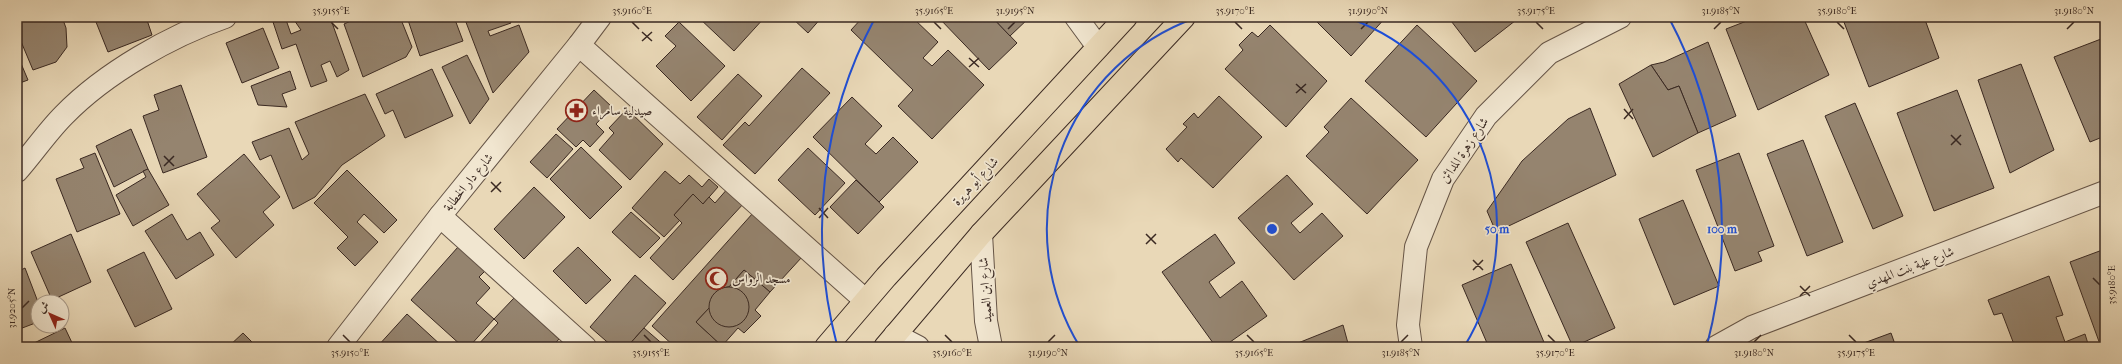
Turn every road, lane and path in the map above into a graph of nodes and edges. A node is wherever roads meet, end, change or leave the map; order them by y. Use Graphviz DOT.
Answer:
graph roads {
  1 [pos="225,17"];
  2 [pos="600,17"];
  3 [pos="1076,17"];
  4 [pos="1126,17"];
  5 [pos="1184,17"];
  6 [pos="1620,17"];
  7 [pos="579,46"];
  8 [pos="1098,47"];
  9 [pos="17,171"];
  10 [pos="2105,192"];
  11 [pos="440,216"];
  12 [pos="981,234"];
  13 [pos="865,300"];
  14 [pos="890,341"];
  15 [pos="338,347"];
  16 [pos="585,347"];
  17 [pos="826,347"];
  18 [pos="918,347"];
  19 [pos="991,347"];
  20 [pos="1411,347"];
  21 [pos="1716,347"];
  1 -- 9 [label="street"];
  2 -- 7 [label="street, شارع دار الخطابة"];
  3 -- 8 [label="street"];
  4 -- 8 [label="highway, شارع أبو هريرة"];
  5 -- 12 [label="highway"];
  6 -- 20 [label="street, شارع زهرة المدائن"];
  7 -- 11 [label="street, شارع دار الخطابة"];
  7 -- 13 [label="street"];
  8 -- 13 [label="highway, شارع أبو هريرة"];
  10 -- 21 [label="street, شارع علية بنت المهدي"];
  11 -- 15 [label="street, شارع دار الخطابة"];
  11 -- 16 [label="street"];
  12 -- 14 [label="highway"];
  12 -- 19 [label="street, شارع ابن العميد"];
  13 -- 17 [label="highway, شارع أبو هريرة"];
  14 -- 18 [label="street"];
}
